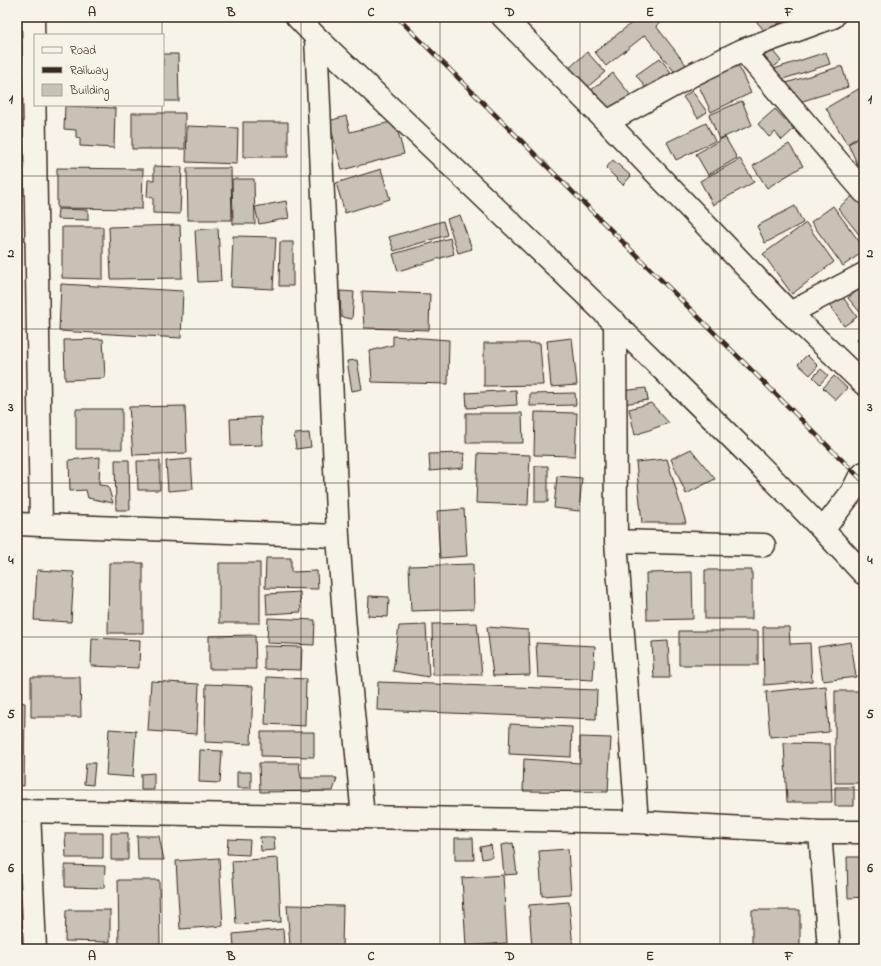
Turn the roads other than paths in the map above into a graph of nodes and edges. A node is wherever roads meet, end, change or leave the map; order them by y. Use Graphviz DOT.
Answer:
graph roads {
  1 [pos="33,17"];
  2 [pos="297,17"];
  3 [pos="503,17"];
  4 [pos="833,17"];
  5 [pos="316,36"];
  6 [pos="743,50"];
  7 [pos="34,80"];
  8 [pos="34,106"];
  9 [pos="607,122"];
  10 [pos="864,192"];
  11 [pos="864,274"];
  12 [pos="790,313"];
  13 [pos="615,322"];
  14 [pos="864,384"];
  15 [pos="864,473"];
  16 [pos="17,524"];
  17 [pos="41,525"];
  18 [pos="823,530"];
  19 [pos="338,536"];
  20 [pos="616,541"];
  21 [pos="764,545"];
  22 [pos="863,574"];
  23 [pos="23,811"];
  24 [pos="363,817"];
  25 [pos="637,822"];
  26 [pos="820,832"];
  27 [pos="864,832"];
  28 [pos="35,949"];
  29 [pos="829,949"];
  1 -- 7 [label="street"];
  2 -- 5 [label="street"];
  3 -- 9 [label="street"];
  4 -- 6 [label="street"];
  5 -- 13 [label="street"];
  5 -- 19 [label="street"];
  6 -- 9 [label="street"];
  6 -- 10 [label="street"];
  8 -- 17 [label="street"];
  9 -- 12 [label="street"];
  11 -- 12 [label="street"];
  12 -- 14 [label="street"];
  13 -- 18 [label="street"];
  13 -- 20 [label="street"];
  15 -- 18 [label="street"];
  16 -- 17 [label="street"];
  17 -- 19 [label="street"];
  18 -- 22 [label="street"];
  19 -- 24 [label="street"];
  20 -- 21 [label="street"];
  20 -- 25 [label="street"];
  23 -- 24 [label="street"];
  23 -- 28 [label="street"];
  24 -- 25 [label="street"];
  25 -- 26 [label="street"];
  26 -- 27 [label="street"];
  26 -- 29 [label="street"];
}
